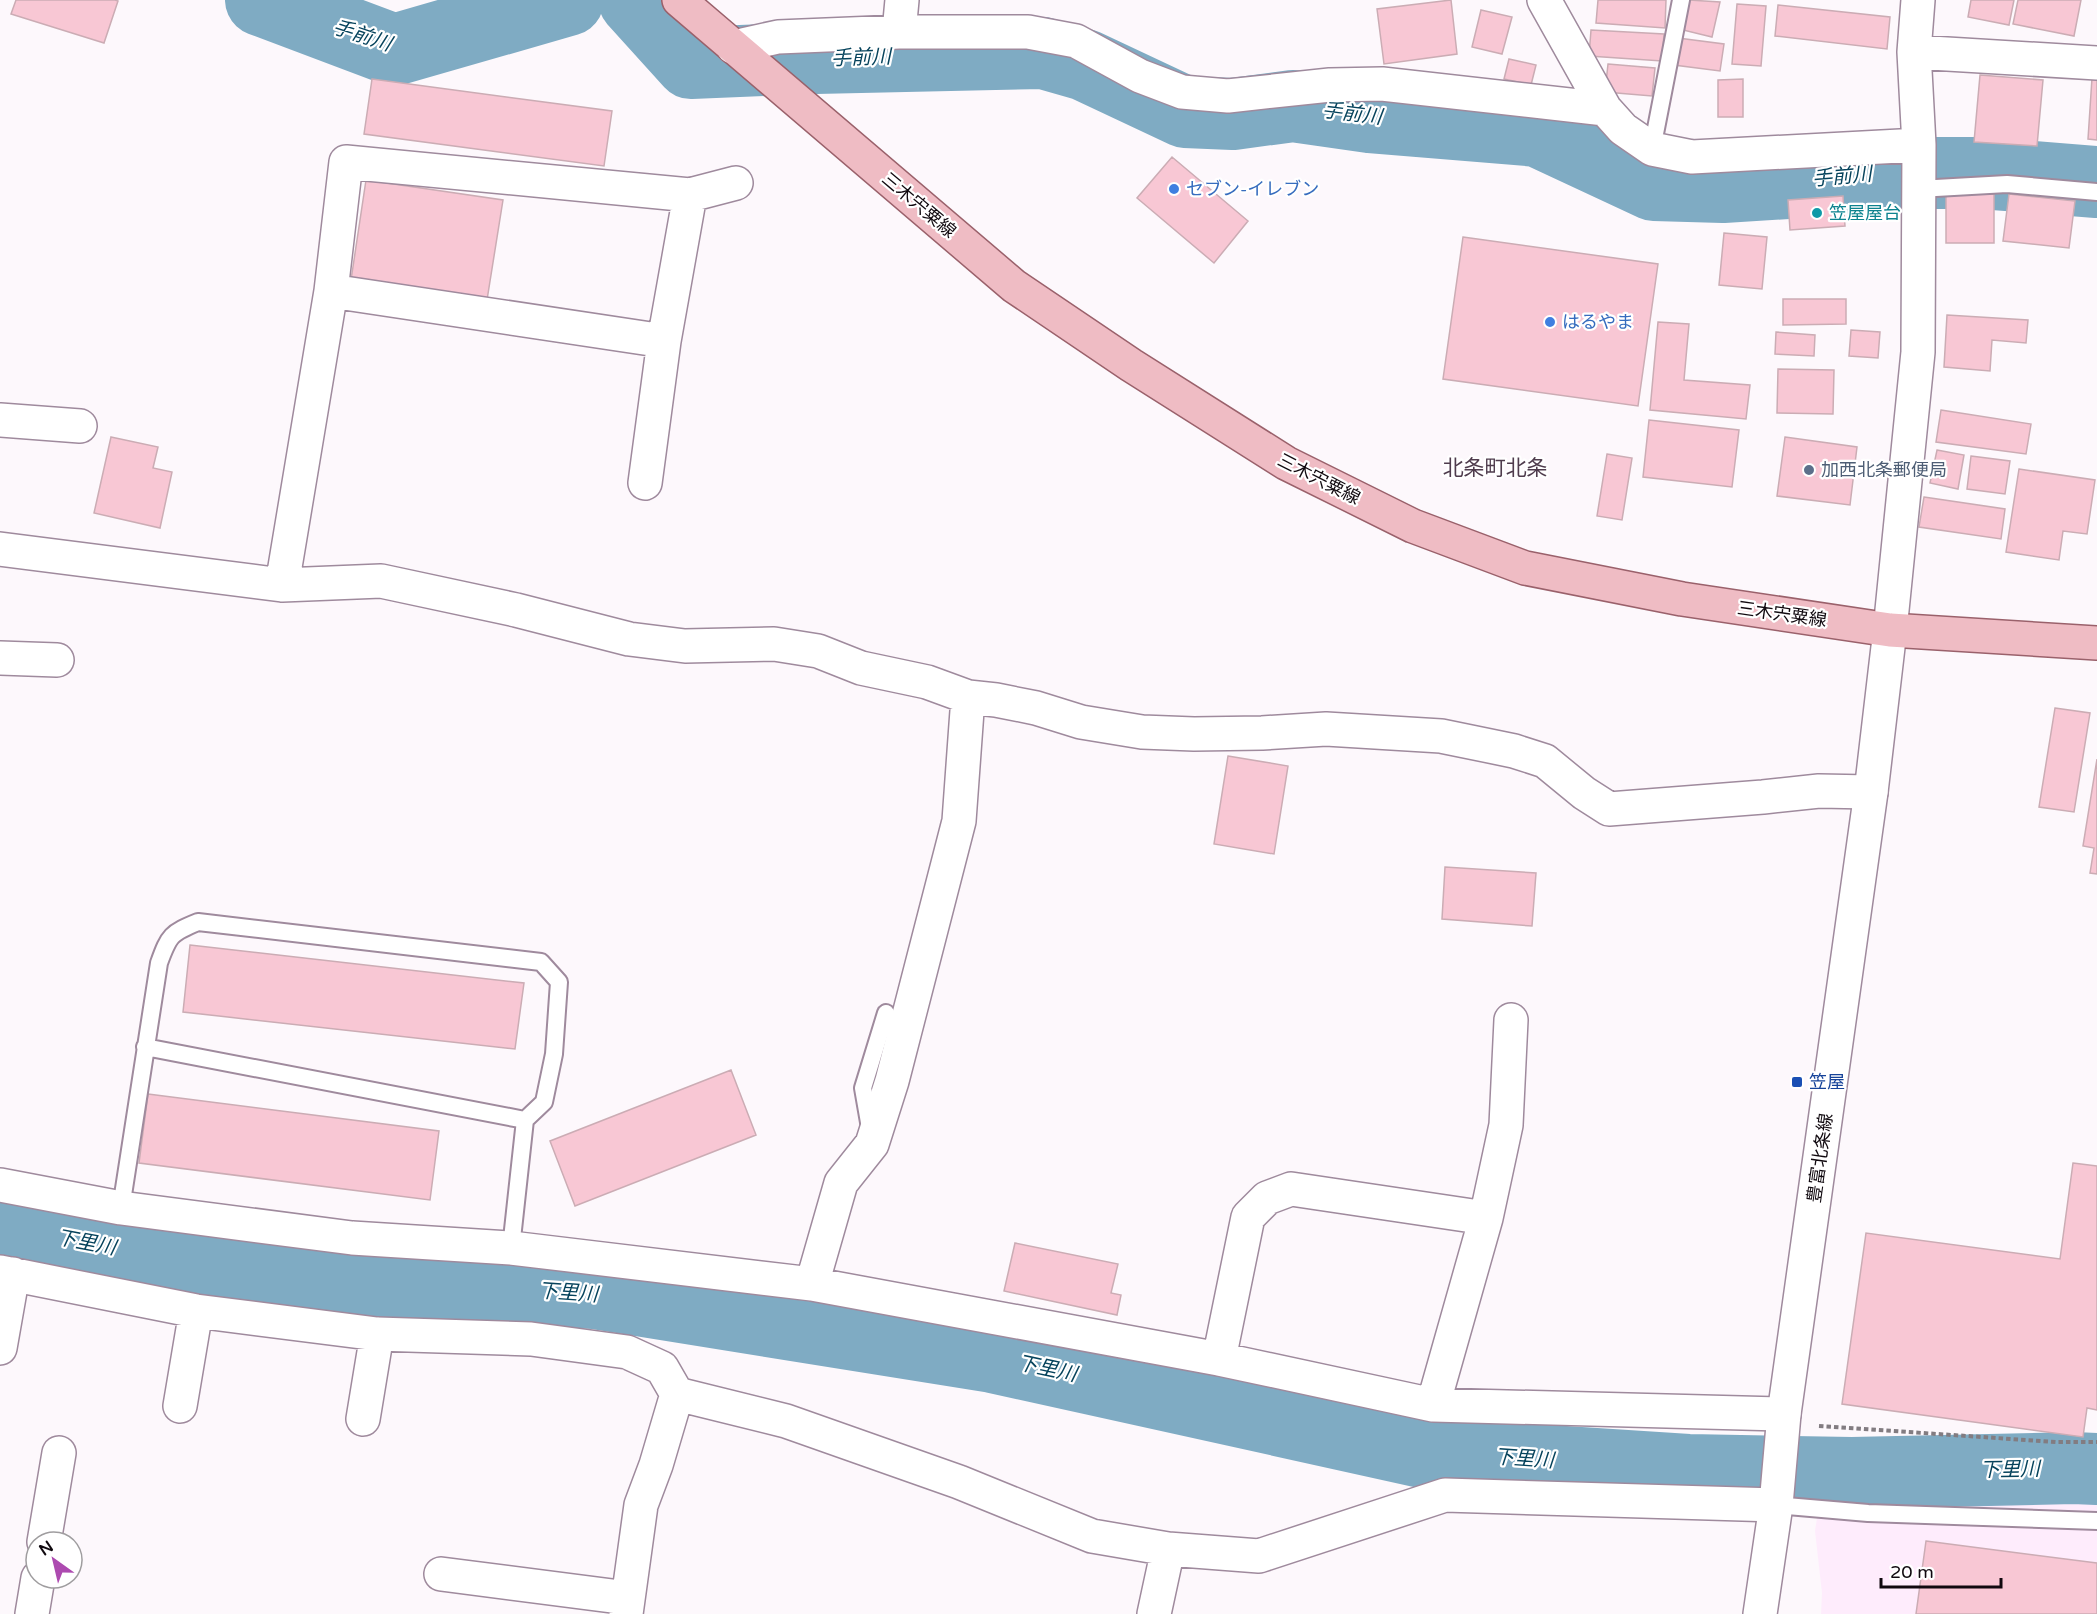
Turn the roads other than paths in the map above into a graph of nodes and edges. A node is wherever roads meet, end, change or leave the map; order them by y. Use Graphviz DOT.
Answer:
graph roads {
  1 [pos="679,0"];
  2 [pos="1544,0"];
  3 [pos="1681,0"];
  4 [pos="1918,0"];
  5 [pos="900,16"];
  6 [pos="733,47"];
  7 [pos="1914,52"];
  8 [pos="2097,63"];
  9 [pos="1605,109"];
  10 [pos="1918,145"];
  11 [pos="1652,149"];
  12 [pos="736,183"];
  13 [pos="1918,189"];
  14 [pos="2097,192"];
  15 [pos="690,195"];
  16 [pos="331,291"];
  17 [pos="664,341"];
  18 [pos="0,420"];
  19 [pos="80,426"];
  20 [pos="645,483"];
  21 [pos="0,549"];
  22 [pos="282,585"];
  23 [pos="1890,630"];
  24 [pos="2097,643"];
  25 [pos="0,658"];
  26 [pos="57,660"];
  27 [pos="968,697"];
  28 [pos="1871,792"];
  29 [pos="886,1013"];
  30 [pos="1510,1020"];
  31 [pos="145,1047"];
  32 [pos="525,1120"];
  33 [pos="872,1144"];
  34 [pos="0,1185"];
  35 [pos="121,1208"];
  36 [pos="1486,1218"];
  37 [pos="511,1248"];
  38 [pos="6,1273"];
  39 [pos="812,1284"];
  40 [pos="195,1311"];
  41 [pos="377,1334"];
  42 [pos="0,1348"];
  43 [pos="1219,1359"];
  44 [pos="677,1394"];
  45 [pos="1433,1405"];
  46 [pos="180,1406"];
  47 [pos="363,1419"];
  48 [pos="1784,1424"];
  49 [pos="59,1453"];
  50 [pos="1776,1505"];
  51 [pos="2097,1521"];
  52 [pos="46,1530"];
  53 [pos="1168,1549"];
  54 [pos="441,1575"];
  55 [pos="36,1590"];
  56 [pos="627,1606"];
  57 [pos="32,1614"];
  58 [pos="1154,1614"];
  59 [pos="1760,1614"];
  1 -- 6 [label="main road, 三木宍粟線"];
  2 -- 9 [label="street"];
  3 -- 11 [label="lane"];
  4 -- 7 [label="street, 豊富北条線"];
  5 -- 6 [label="street"];
  5 -- 9 [label="street"];
  6 -- 23 [label="main road, 三木宍粟線"];
  7 -- 8 [label="street"];
  7 -- 10 [label="street, 豊富北条線"];
  9 -- 11 [label="street"];
  10 -- 11 [label="street"];
  10 -- 13 [label="street, 豊富北条線"];
  12 -- 15 [label="street"];
  13 -- 14 [label="lane"];
  13 -- 23 [label="street, 豊富北条線"];
  15 -- 16 [label="street"];
  15 -- 17 [label="street"];
  16 -- 17 [label="street"];
  16 -- 22 [label="street"];
  17 -- 20 [label="street"];
  18 -- 19 [label="street"];
  21 -- 22 [label="street"];
  22 -- 27 [label="street"];
  23 -- 24 [label="main road, 三木宍粟線"];
  23 -- 28 [label="street, 豊富北条線"];
  25 -- 26 [label="street"];
  27 -- 28 [label="street"];
  27 -- 33 [label="street"];
  28 -- 48 [label="street, 豊富北条線"];
  29 -- 33 [label="lane"];
  30 -- 36 [label="street"];
  31 -- 32 [label="lane"];
  31 -- 32 [label="lane"];
  31 -- 35 [label="lane"];
  32 -- 37 [label="lane"];
  33 -- 39 [label="street"];
  34 -- 35 [label="street"];
  35 -- 37 [label="street"];
  36 -- 43 [label="street"];
  36 -- 45 [label="street"];
  37 -- 39 [label="street"];
  38 -- 40 [label="street"];
  38 -- 42 [label="street"];
  39 -- 43 [label="street"];
  40 -- 41 [label="street"];
  40 -- 46 [label="street"];
  41 -- 44 [label="street"];
  41 -- 47 [label="street"];
  43 -- 45 [label="street"];
  44 -- 53 [label="street"];
  44 -- 56 [label="street"];
  45 -- 48 [label="street"];
  48 -- 50 [label="street, 豊富北条線"];
  49 -- 52 [label="street"];
  50 -- 51 [label="lane"];
  50 -- 53 [label="street"];
  50 -- 59 [label="street, 豊富北条線"];
  53 -- 58 [label="street"];
  54 -- 56 [label="street"];
  55 -- 57 [label="street"];
}
